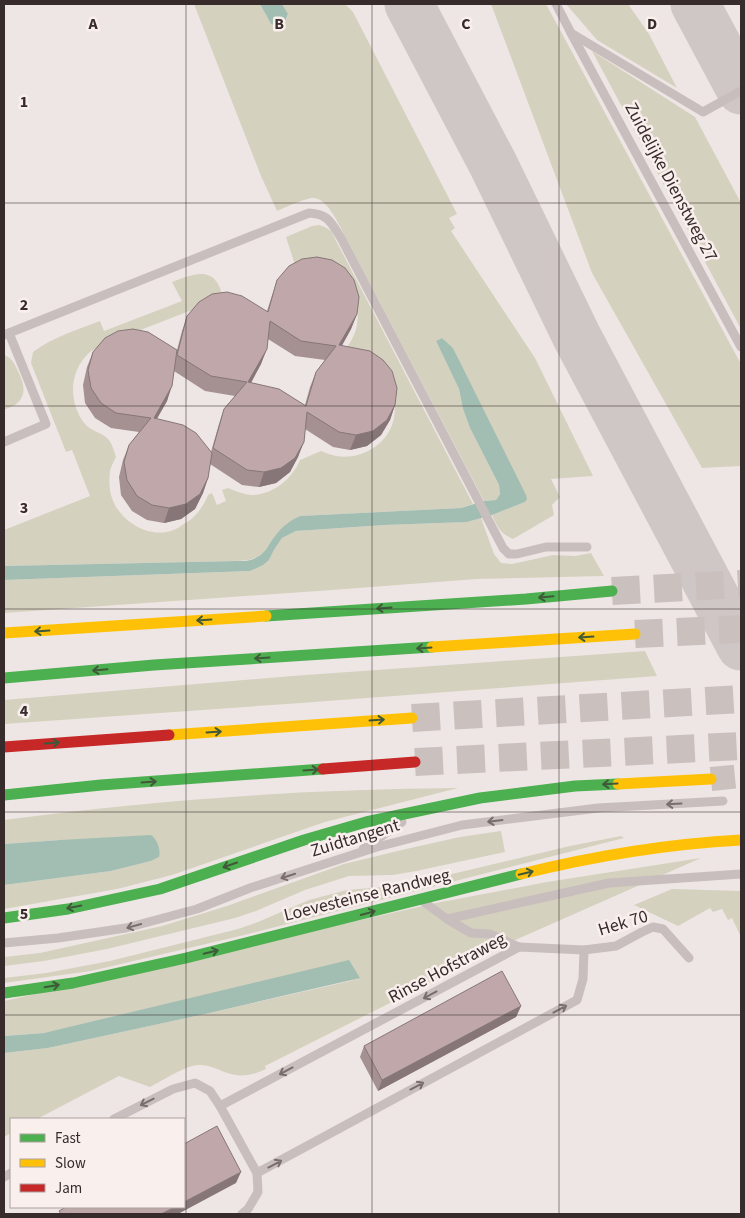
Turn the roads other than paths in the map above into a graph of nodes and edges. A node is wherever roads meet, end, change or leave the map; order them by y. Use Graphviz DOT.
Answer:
graph roads {
  1 [pos="556,4"];
  2 [pos="571,33"];
  3 [pos="741,91"];
  4 [pos="6,334"];
  5 [pos="741,347"];
  6 [pos="4,442"];
  7 [pos="587,546"];
  8 [pos="612,591"];
  9 [pos="4,633"];
  10 [pos="635,634"];
  11 [pos="4,678"];
  12 [pos="412,718"];
  13 [pos="4,747"];
  14 [pos="415,762"];
  15 [pos="711,779"];
  16 [pos="4,794"];
  17 [pos="723,801"];
  18 [pos="416,812"];
  19 [pos="741,840"];
  20 [pos="356,854"];
  21 [pos="741,874"];
  22 [pos="420,899"];
  23 [pos="4,918"];
  24 [pos="447,919"];
  25 [pos="4,943"];
  26 [pos="519,947"];
  27 [pos="584,950"];
  28 [pos="690,958"];
  29 [pos="4,992"];
  30 [pos="220,1106"];
  31 [pos="116,1118"];
  32 [pos="257,1173"];
  33 [pos="242,1214"];
  1 -- 2 [label="lane, Zuidelijke Dienstweg 27"];
  2 -- 3 [label="lane, Zuidelijke Dienstweg 27"];
  2 -- 5 [label="lane, Zuidelijke Dienstweg 27"];
  4 -- 6 [label="lane"];
  4 -- 7 [label="lane"];
  8 -- 9 [label="main road, one-way"];
  10 -- 11 [label="main road, one-way"];
  13 -- 12 [label="main road, one-way"];
  16 -- 14 [label="main road, one-way"];
  15 -- 18 [label="main road, one-way"];
  17 -- 20 [label="lane, Zuidtangent, one-way"];
  18 -- 20 [label="lane"];
  18 -- 23 [label="main road, one-way"];
  22 -- 19 [label="main road, Loevesteinse Randweg, one-way"];
  20 -- 25 [label="lane, Zuidtangent, one-way"];
  21 -- 24 [label="lane"];
  22 -- 24 [label="lane"];
  29 -- 22 [label="main road, Loevesteinse Randweg, one-way"];
  24 -- 26 [label="lane"];
  26 -- 27 [label="lane, Rinse Hofstraweg"];
  26 -- 30 [label="lane, Rinse Hofstraweg, one-way"];
  27 -- 28 [label="lane, Hek 70"];
  32 -- 27 [label="lane, one-way"];
  30 -- 31 [label="lane, one-way"];
  30 -- 32 [label="lane"];
  32 -- 33 [label="lane"];
}
